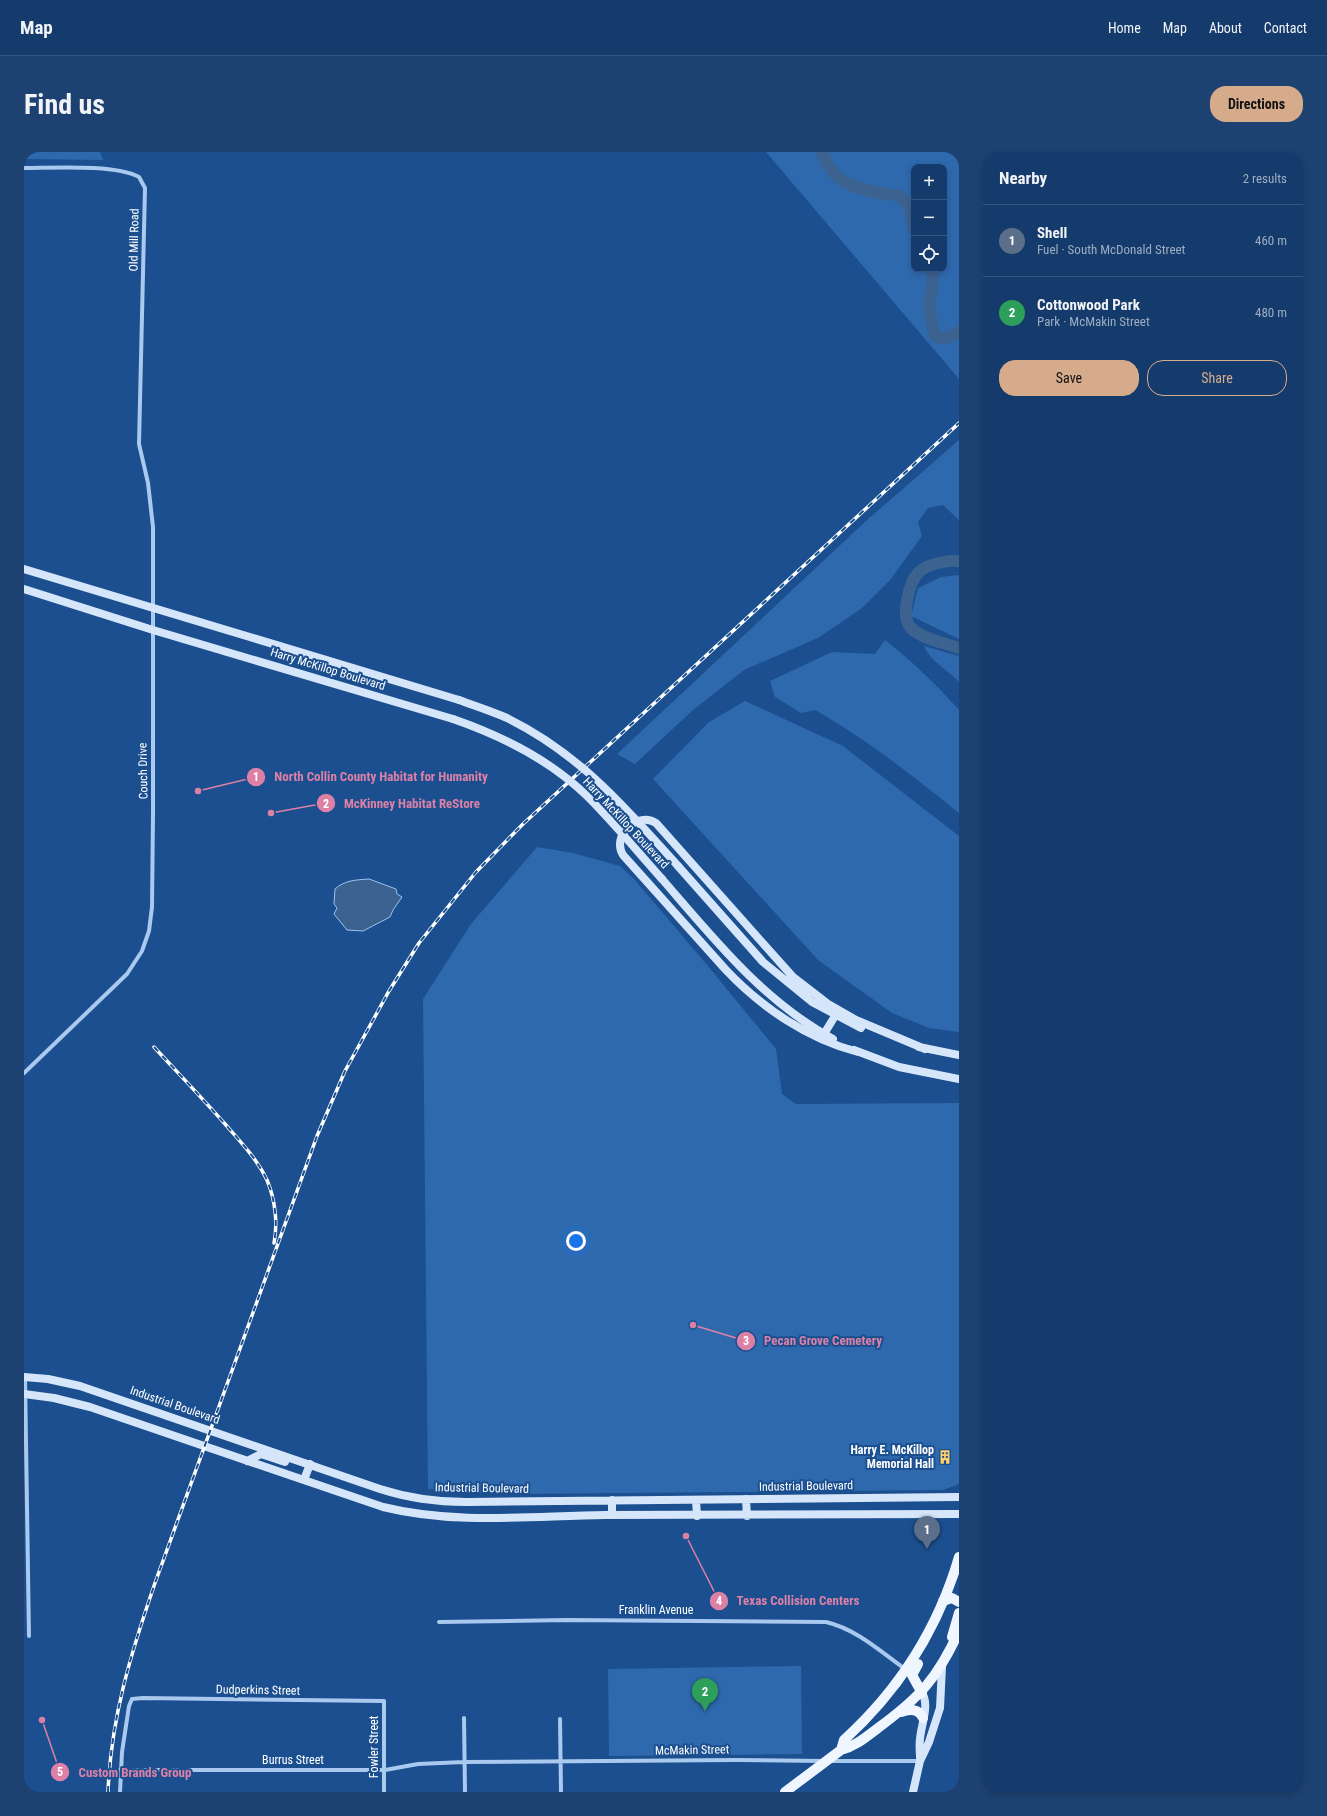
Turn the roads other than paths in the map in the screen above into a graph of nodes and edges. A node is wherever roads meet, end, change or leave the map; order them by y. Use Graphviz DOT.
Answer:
graph roads {
  1 [pos="24,168"];
  2 [pos="140,421"];
  3 [pos="24,569"];
  4 [pos="24,589"];
  5 [pos="153,608"];
  6 [pos="153,630"];
  7 [pos="835,1016"];
  8 [pos="824,1034"];
  9 [pos="925,1049"];
  10 [pos="858,1052"];
  11 [pos="959,1055"];
  12 [pos="24,1073"];
  13 [pos="959,1079"];
  14 [pos="24,1377"];
  15 [pos="24,1394"];
  16 [pos="247,1461"];
  17 [pos="306,1463"];
  18 [pos="304,1480"];
  19 [pos="25,1489"];
  20 [pos="959,1497"];
  21 [pos="746,1499"];
  22 [pos="591,1500"];
  23 [pos="612,1500"];
  24 [pos="696,1500"];
  25 [pos="959,1514"];
  26 [pos="612,1515"];
  27 [pos="591,1516"];
  28 [pos="697,1516"];
  29 [pos="747,1516"];
  30 [pos="959,1557"];
  31 [pos="943,1601"];
  32 [pos="959,1602"];
  33 [pos="959,1613"];
  34 [pos="938,1614"];
  35 [pos="439,1622"];
  36 [pos="959,1631"];
  37 [pos="29,1636"];
  38 [pos="952,1647"];
  39 [pos="942,1667"];
  40 [pos="907,1670"];
  41 [pos="922,1693"];
  42 [pos="384,1702"];
  43 [pos="899,1713"];
  44 [pos="464,1718"];
  45 [pos="923,1718"];
  46 [pos="560,1719"];
  47 [pos="841,1750"];
  48 [pos="920,1760"];
  49 [pos="561,1761"];
  50 [pos="827,1761"];
  51 [pos="464,1762"];
  52 [pos="120,1770"];
  53 [pos="385,1770"];
  54 [pos="120,1792"];
  55 [pos="384,1792"];
  56 [pos="465,1792"];
  57 [pos="561,1792"];
  58 [pos="785,1792"];
  59 [pos="913,1792"];
  1 -- 2 [label="street, Old Mill Road"];
  2 -- 5 [label="street, Couch Drive"];
  3 -- 5 [label="main road, Harry McKillop Boulevard"];
  4 -- 6 [label="main road, Harry McKillop Boulevard"];
  5 -- 6 [label="street, Couch Drive"];
  5 -- 7 [label="main road, Harry McKillop Boulevard, bridge"];
  6 -- 8 [label="main road, Harry McKillop Boulevard, bridge"];
  6 -- 12 [label="street, Couch Drive"];
  7 -- 8 [label="main road"];
  7 -- 9 [label="main road, Harry McKillop Boulevard"];
  8 -- 10 [label="main road, Harry McKillop Boulevard"];
  9 -- 10 [label="main road"];
  9 -- 11 [label="main road, Harry McKillop Boulevard"];
  10 -- 13 [label="main road, Harry McKillop Boulevard"];
  14 -- 15 [label="street"];
  14 -- 17 [label="main road, Industrial Boulevard"];
  15 -- 16 [label="main road"];
  15 -- 19 [label="street"];
  16 -- 17 [label="main road"];
  16 -- 18 [label="main road"];
  17 -- 18 [label="main road"];
  17 -- 22 [label="main road, Industrial Boulevard"];
  18 -- 27 [label="main road"];
  19 -- 37 [label="street"];
  20 -- 21 [label="main road, Industrial Boulevard"];
  21 -- 24 [label="main road, Industrial Boulevard"];
  21 -- 29 [label="main road"];
  22 -- 23 [label="main road, Industrial Boulevard"];
  22 -- 27 [label="main road"];
  23 -- 24 [label="main road, Industrial Boulevard"];
  23 -- 26 [label="main road"];
  24 -- 28 [label="main road"];
  25 -- 29 [label="main road"];
  26 -- 27 [label="main road"];
  26 -- 28 [label="main road"];
  28 -- 29 [label="main road"];
  30 -- 31 [label="main road"];
  31 -- 32 [label="main road"];
  31 -- 34 [label="main road"];
  33 -- 38 [label="main road"];
  34 -- 40 [label="main road"];
  34 -- 41 [label="main road"];
  35 -- 40 [label="street, Franklin Avenue"];
  36 -- 38 [label="main road"];
  38 -- 39 [label="main road"];
  39 -- 41 [label="main road"];
  39 -- 48 [label="main road"];
  40 -- 47 [label="main road"];
  41 -- 43 [label="main road"];
  41 -- 45 [label="main road"];
  42 -- 52 [label="street, Dudperkins Street"];
  42 -- 53 [label="street, Fowler Street"];
  43 -- 45 [label="main road"];
  43 -- 47 [label="main road"];
  44 -- 51 [label="street"];
  45 -- 48 [label="main road"];
  46 -- 49 [label="street"];
  47 -- 50 [label="main road"];
  48 -- 50 [label="street, McMakin Street"];
  48 -- 59 [label="main road"];
  49 -- 50 [label="street, McMakin Street"];
  49 -- 51 [label="street, McMakin Street"];
  49 -- 57 [label="street"];
  50 -- 58 [label="main road"];
  51 -- 53 [label="street, Burrus Street"];
  51 -- 56 [label="street"];
  52 -- 53 [label="street, Burrus Street"];
  52 -- 54 [label="street"];
  53 -- 55 [label="street, Fowler Street"];
}
